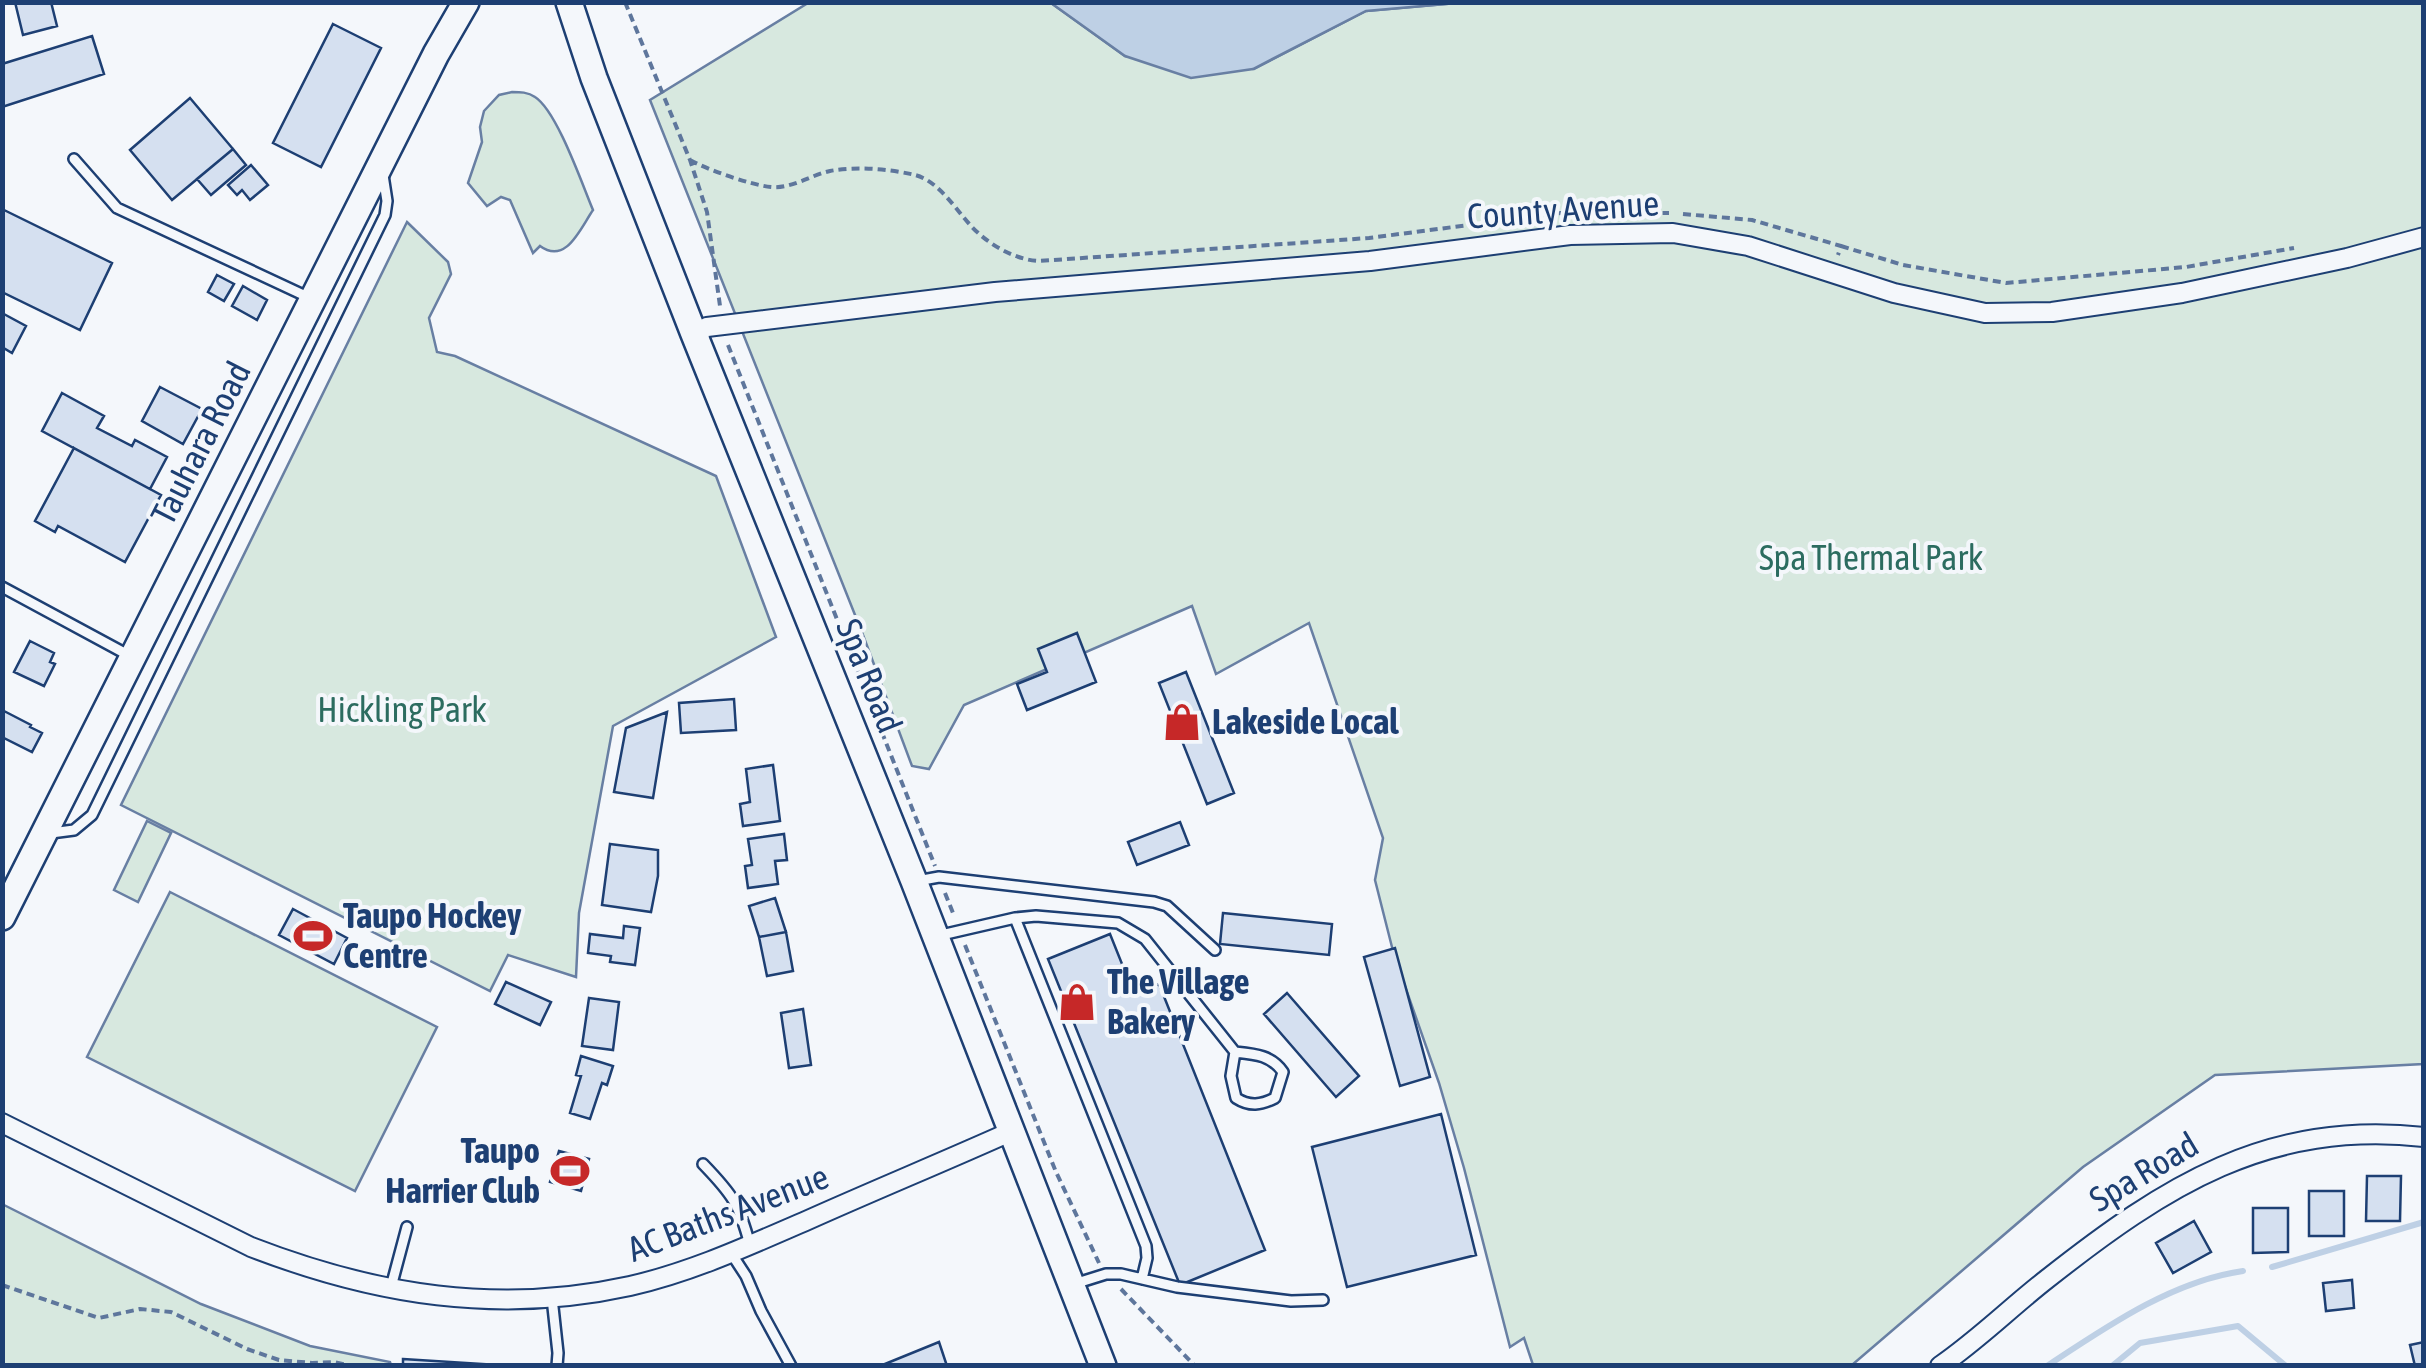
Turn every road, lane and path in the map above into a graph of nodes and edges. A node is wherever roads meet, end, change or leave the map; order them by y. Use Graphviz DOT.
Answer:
graph roads {
  1 [pos="466,2"];
  2 [pos="625,2"];
  3 [pos="568,5"];
  4 [pos="74,159"];
  5 [pos="690,160"];
  6 [pos="381,163"];
  7 [pos="2424,237"];
  8 [pos="1841,246"];
  9 [pos="2299,247"];
  10 [pos="1834,273"];
  11 [pos="313,299"];
  12 [pos="721,313"];
  13 [pos="694,334"];
  14 [pos="2,587"];
  15 [pos="132,658"];
  16 [pos="44,834"];
  17 [pos="914,881"];
  18 [pos="2,917"];
  19 [pos="1015,918"];
  20 [pos="934,937"];
  21 [pos="1214,950"];
  22 [pos="1235,1052"];
  23 [pos="6,1122"];
  24 [pos="1010,1132"];
  25 [pos="2424,1137"];
  26 [pos="703,1164"];
  27 [pos="407,1227"];
  28 [pos="750,1245"];
  29 [pos="731,1253"];
  30 [pos="1142,1278"];
  31 [pos="2,1285"];
  32 [pos="1071,1285"];
  33 [pos="390,1289"];
  34 [pos="552,1298"];
  35 [pos="1323,1300"];
  36 [pos="352,1366"];
  37 [pos="556,1366"];
  38 [pos="791,1366"];
  39 [pos="1103,1366"];
  40 [pos="1940,1366"];
  1 -- 6 [label="main road, Tauhara Road"];
  2 -- 5 [label="path"];
  3 -- 13 [label="main road, Spa Road"];
  4 -- 11 [label="lane"];
  5 -- 8 [label="path"];
  5 -- 12 [label="path"];
  6 -- 11 [label="main road, Tauhara Road"];
  6 -- 16 [label="lane"];
  7 -- 10 [label="street, County Avenue"];
  8 -- 9 [label="path"];
  8 -- 10 [label="path"];
  10 -- 13 [label="street, County Avenue"];
  11 -- 15 [label="main road, Tauhara Road"];
  13 -- 17 [label="main road, Spa Road"];
  14 -- 15 [label="lane"];
  15 -- 16 [label="main road, Tauhara Road"];
  16 -- 18 [label="main road, Tauhara Road"];
  17 -- 20 [label="main road, Spa Road"];
  17 -- 21 [label="lane"];
  19 -- 20 [label="lane"];
  19 -- 22 [label="lane"];
  19 -- 30 [label="lane"];
  20 -- 24 [label="main road, Spa Road"];
  22 -- 22 [label="lane"];
  23 -- 33 [label="street, AC Baths Avenue"];
  24 -- 28 [label="street, AC Baths Avenue"];
  24 -- 32 [label="main road, Spa Road"];
  25 -- 40 [label="street, Spa Road"];
  26 -- 28 [label="lane"];
  27 -- 33 [label="lane"];
  28 -- 29 [label="street, AC Baths Avenue"];
  29 -- 34 [label="street, AC Baths Avenue"];
  29 -- 38 [label="lane"];
  30 -- 32 [label="lane"];
  30 -- 35 [label="lane"];
  31 -- 36 [label="path"];
  32 -- 39 [label="main road, Spa Road"];
  33 -- 34 [label="street, AC Baths Avenue"];
  34 -- 37 [label="lane"];
}
